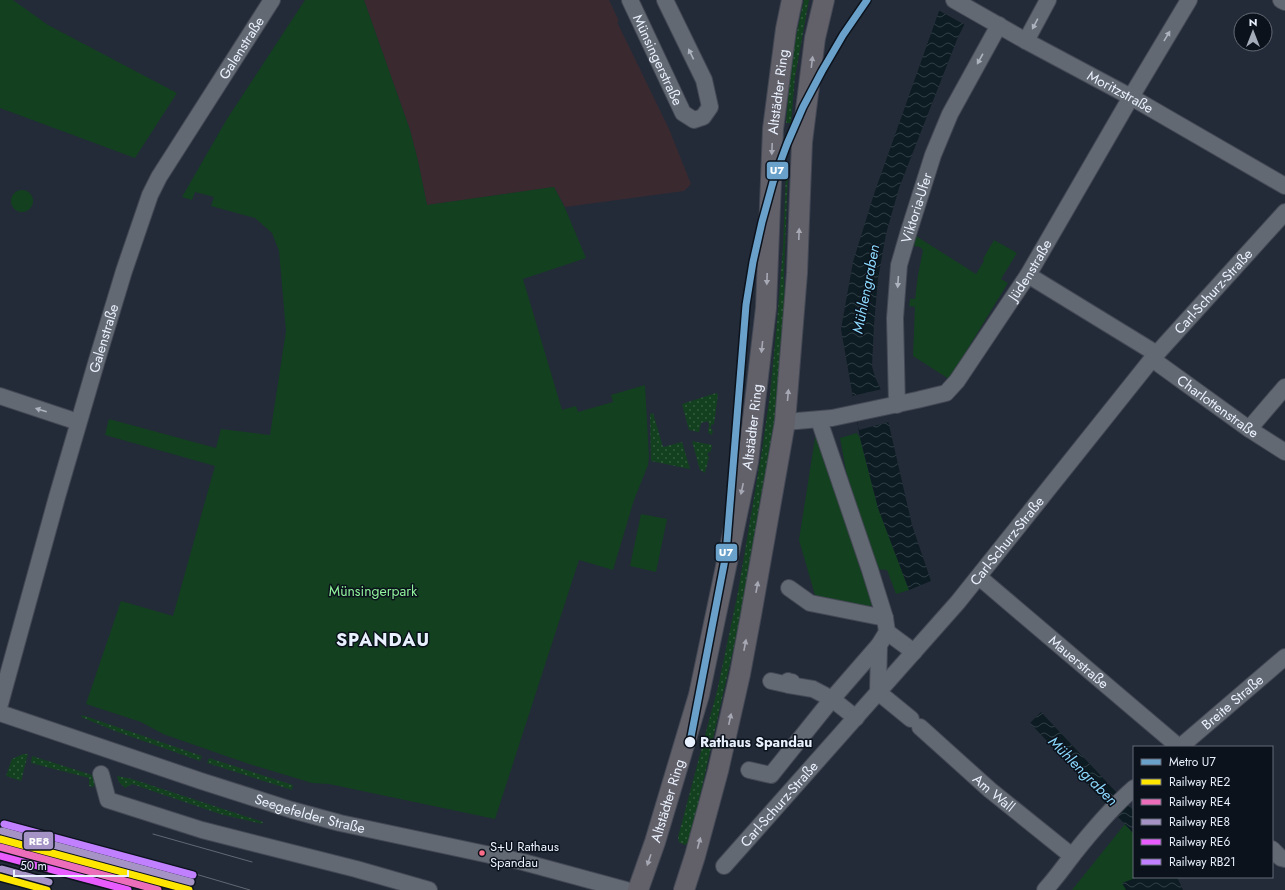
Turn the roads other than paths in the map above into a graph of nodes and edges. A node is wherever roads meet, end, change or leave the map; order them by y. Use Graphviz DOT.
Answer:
graph roads {
  1 [pos="272,0"];
  2 [pos="630,0"];
  3 [pos="664,0"];
  4 [pos="792,0"];
  5 [pos="824,0"];
  6 [pos="954,0"];
  7 [pos="1048,0"];
  8 [pos="1189,0"];
  9 [pos="1281,0"];
  10 [pos="1285,2"];
  11 [pos="998,25"];
  12 [pos="1026,41"];
  13 [pos="1131,97"];
  14 [pos="1285,186"];
  15 [pos="1285,213"];
  16 [pos="1028,275"];
  17 [pos="1155,356"];
  18 [pos="1285,387"];
  19 [pos="0,396"];
  20 [pos="892,406"];
  21 [pos="819,420"];
  22 [pos="78,422"];
  23 [pos="785,422"];
  24 [pos="1249,429"];
  25 [pos="1285,452"];
  26 [pos="979,577"];
  27 [pos="789,588"];
  28 [pos="883,632"];
  29 [pos="914,652"];
  30 [pos="1285,658"];
  31 [pos="771,681"];
  32 [pos="878,692"];
  33 [pos="832,699"];
  34 [pos="0,704"];
  35 [pos="0,713"];
  36 [pos="856,718"];
  37 [pos="1186,745"];
  38 [pos="749,770"];
  39 [pos="101,774"];
  40 [pos="1128,793"];
  41 [pos="1273,850"];
  42 [pos="1072,856"];
  43 [pos="1285,860"];
  44 [pos="724,866"];
  45 [pos="429,890"];
  46 [pos="626,890"];
  47 [pos="638,890"];
  48 [pos="684,890"];
  49 [pos="1045,890"];
  1 -- 22 [label="street, Galenstraße"];
  2 -- 3 [label="street, Münsingerstraße, one-way"];
  4 -- 47 [label="main road, Altstädter Ring, one-way"];
  23 -- 5 [label="main road, Altstädter Ring, one-way"];
  6 -- 11 [label="street, Moritzstraße"];
  7 -- 12 [label="street, one-way"];
  13 -- 8 [label="street, Jüdenstraße, one-way"];
  9 -- 10 [label="street"];
  11 -- 12 [label="street, Moritzstraße"];
  11 -- 20 [label="street, Viktoria-Ufer, one-way"];
  12 -- 13 [label="street, Moritzstraße"];
  13 -- 14 [label="street, Moritzstraße"];
  13 -- 16 [label="street, Jüdenstraße"];
  15 -- 17 [label="street, Carl-Schurz-Straße"];
  16 -- 17 [label="street, Charlottenstraße"];
  16 -- 20 [label="street, Jüdenstraße"];
  17 -- 24 [label="street, Charlottenstraße"];
  17 -- 26 [label="street, Carl-Schurz-Straße"];
  18 -- 24 [label="street"];
  22 -- 19 [label="street, one-way"];
  20 -- 21 [label="street, Jüdenstraße"];
  21 -- 23 [label="street, Jüdenstraße"];
  21 -- 28 [label="street"];
  22 -- 34 [label="street, Galenstraße"];
  48 -- 23 [label="main road, Altstädter Ring, one-way"];
  24 -- 25 [label="street, Charlottenstraße"];
  26 -- 29 [label="street, Carl-Schurz-Straße"];
  26 -- 37 [label="street, Mauerstraße"];
  27 -- 28 [label="street"];
  28 -- 29 [label="street"];
  28 -- 32 [label="street"];
  28 -- 33 [label="street"];
  29 -- 32 [label="street, Carl-Schurz-Straße"];
  30 -- 37 [label="street, Breite Straße"];
  31 -- 33 [label="street"];
  32 -- 36 [label="street, Carl-Schurz-Straße"];
  32 -- 42 [label="street, Am Wall"];
  33 -- 36 [label="street"];
  33 -- 38 [label="street"];
  35 -- 46 [label="street, Seegefelder Straße"];
  36 -- 44 [label="street, Carl-Schurz-Straße"];
  39 -- 45 [label="street"];
  40 -- 42 [label="street"];
  41 -- 43 [label="street"];
  42 -- 49 [label="street"];
}
